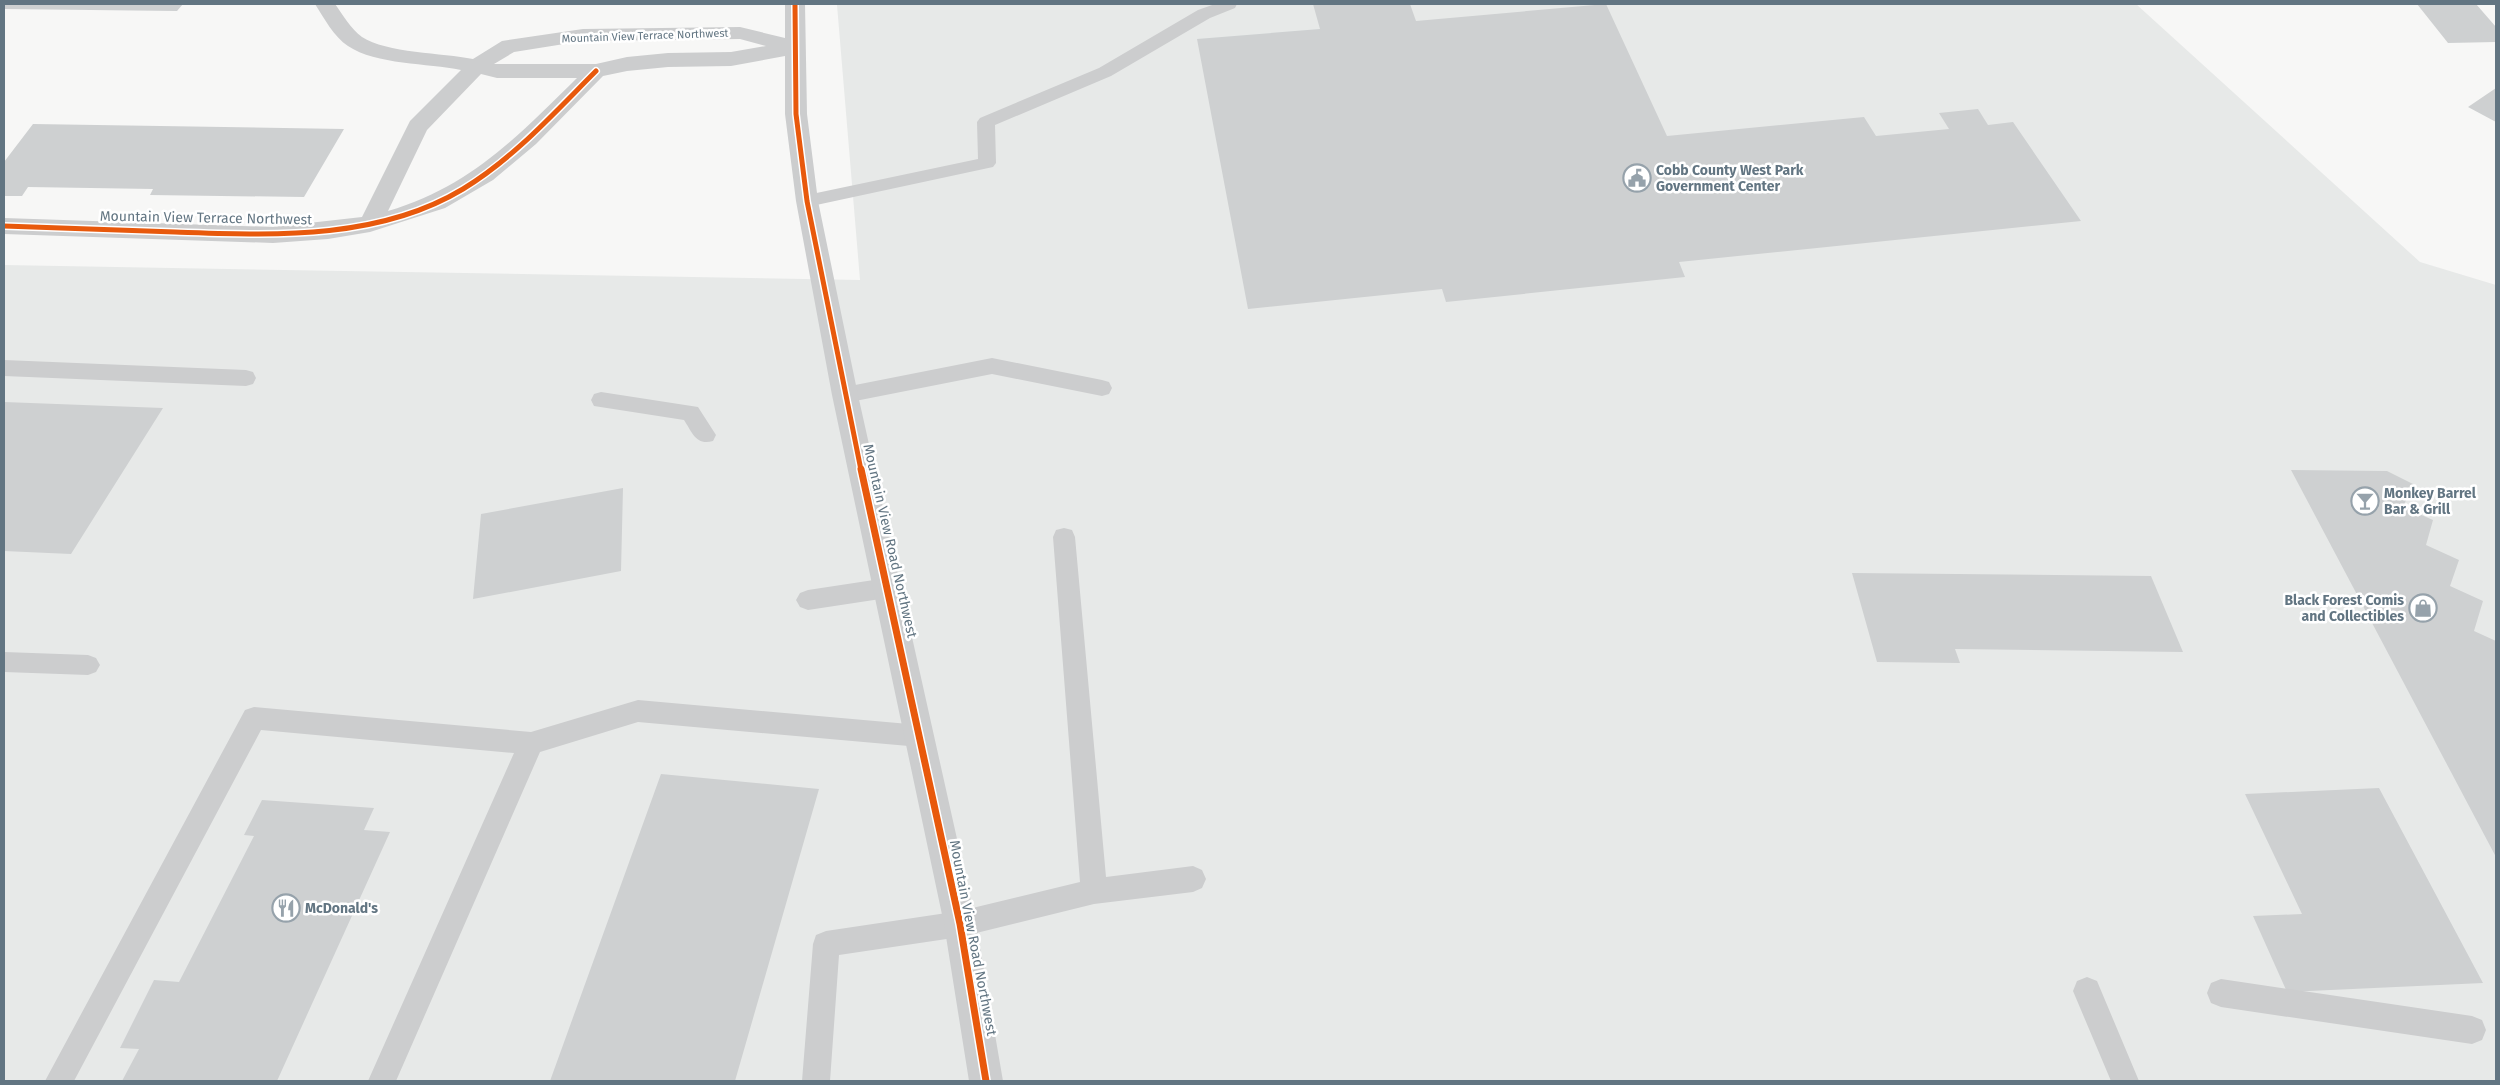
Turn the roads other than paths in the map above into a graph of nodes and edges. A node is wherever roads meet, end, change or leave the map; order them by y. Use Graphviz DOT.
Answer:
graph roads {
  1 [pos="325,4"];
  2 [pos="795,4"];
  3 [pos="1229,4"];
  4 [pos="796,47"];
  5 [pos="478,66"];
  6 [pos="596,71"];
  7 [pos="807,201"];
  8 [pos="370,224"];
  9 [pos="4,226"];
  10 [pos="4,368"];
  11 [pos="246,378"];
  12 [pos="1102,388"];
  13 [pos="845,396"];
  14 [pos="601,400"];
  15 [pos="705,435"];
  16 [pos="1064,536"];
  17 [pos="888,588"];
  18 [pos="808,600"];
  19 [pos="4,662"];
  20 [pos="88,665"];
  21 [pos="920,736"];
  22 [pos="531,743"];
  23 [pos="1193,879"];
  24 [pos="1094,891"];
  25 [pos="960,924"];
  26 [pos="2088,991"];
  27 [pos="2221,993"];
  28 [pos="2472,1030"];
  29 [pos="59,1081"];
  30 [pos="382,1081"];
  31 [pos="816,1081"];
  32 [pos="986,1081"];
  33 [pos="2125,1081"];
  1 -- 5 [label="street, Mountain View Terrace Northwest"];
  2 -- 4 [label="street, Mountain View Road Northwest"];
  3 -- 7 [label="lane"];
  4 -- 5 [label="street, Mountain View Terrace Northwest"];
  4 -- 6 [label="street, Mountain View Terrace Northwest"];
  4 -- 7 [label="street, Mountain View Road Northwest"];
  5 -- 6 [label="street, Mountain View Terrace Northwest"];
  5 -- 8 [label="street, Mountain View Terrace Northwest"];
  6 -- 8 [label="street, Mountain View Terrace Northwest"];
  7 -- 13 [label="street, Mountain View Road Northwest"];
  8 -- 9 [label="street, Mountain View Terrace Northwest"];
  10 -- 11 [label="lane"];
  12 -- 13 [label="lane"];
  13 -- 17 [label="street, Mountain View Road Northwest"];
  14 -- 15 [label="lane"];
  16 -- 24 [label="lane"];
  17 -- 18 [label="lane"];
  17 -- 21 [label="street, Mountain View Road Northwest"];
  19 -- 20 [label="lane"];
  21 -- 22 [label="lane"];
  21 -- 25 [label="street, Mountain View Road Northwest"];
  22 -- 29 [label="lane"];
  22 -- 30 [label="lane"];
  23 -- 24 [label="lane"];
  24 -- 25 [label="lane"];
  25 -- 31 [label="lane"];
  25 -- 32 [label="street, Mountain View Road Northwest"];
  26 -- 33 [label="lane"];
  27 -- 28 [label="lane"];
}
